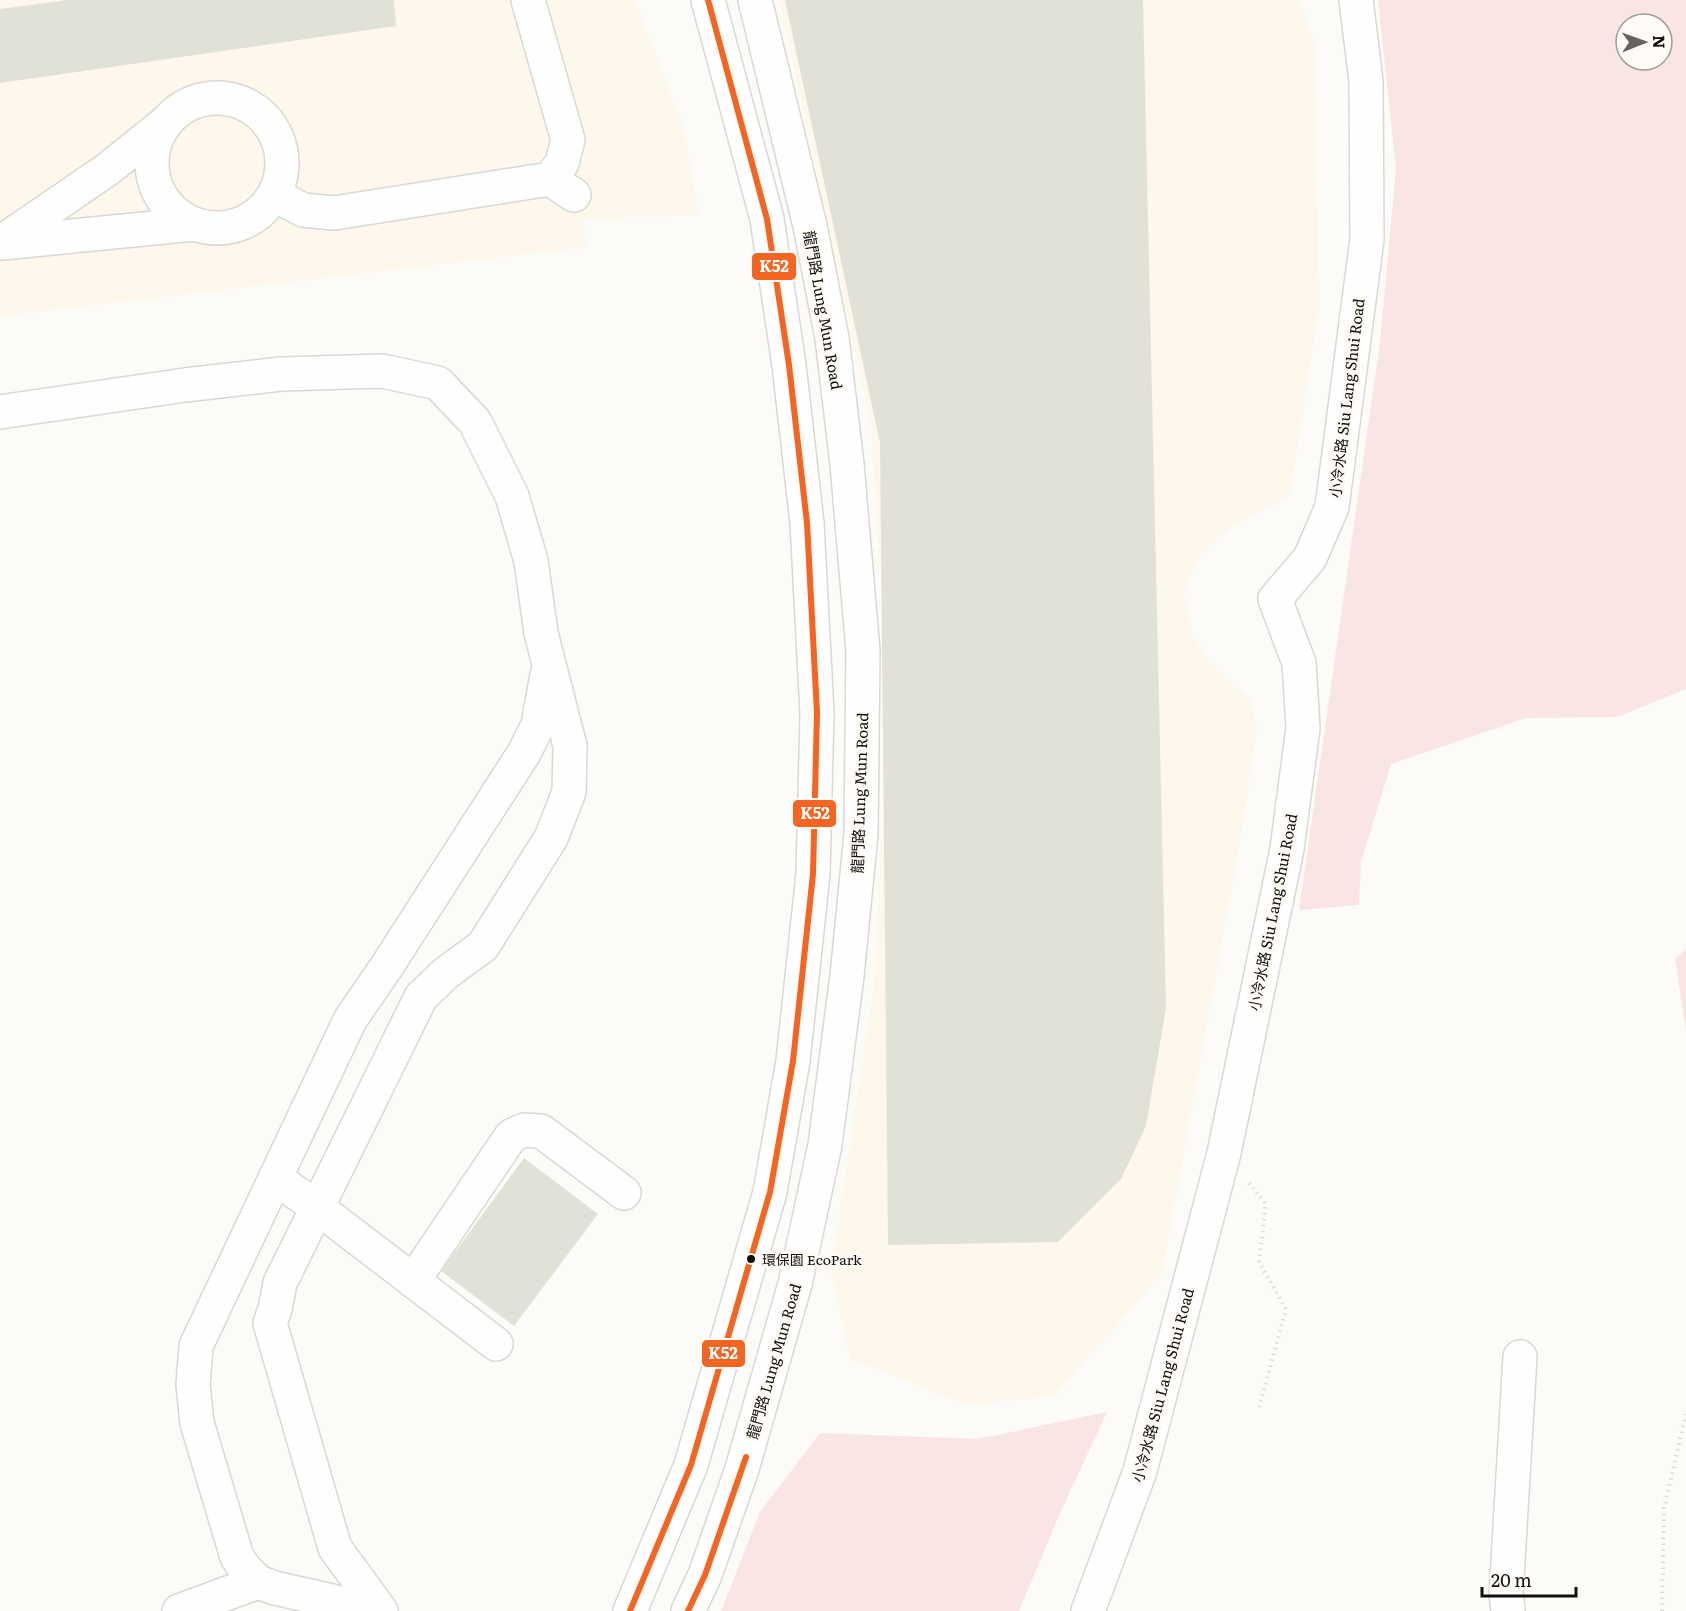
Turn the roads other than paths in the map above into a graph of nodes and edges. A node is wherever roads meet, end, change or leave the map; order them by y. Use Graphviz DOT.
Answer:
graph roads {
  1 [pos="528,0"];
  2 [pos="708,0"];
  3 [pos="755,0"];
  4 [pos="1356,0"];
  5 [pos="165,123"];
  6 [pos="275,195"];
  7 [pos="194,224"];
  8 [pos="0,412"];
  9 [pos="549,664"];
  10 [pos="276,1178"];
  11 [pos="624,1193"];
  12 [pos="318,1208"];
  13 [pos="413,1281"];
  14 [pos="496,1344"];
  15 [pos="1520,1358"];
  16 [pos="258,1582"];
  17 [pos="359,1610"];
  18 [pos="179,1611"];
  19 [pos="630,1611"];
  20 [pos="688,1611"];
  21 [pos="1088,1611"];
  22 [pos="1508,1611"];
  1 -- 6 [label="street"];
  2 -- 19 [label="street"];
  3 -- 20 [label="street, 龍門路 Lung Mun Road"];
  4 -- 21 [label="street, 小冷水路 Siu Lang Shui Road"];
  5 -- 6 [label="street"];
  5 -- 7 [label="street"];
  5 -- 7 [label="street"];
  6 -- 7 [label="street"];
  8 -- 9 [label="street"];
  9 -- 10 [label="street"];
  9 -- 12 [label="street"];
  10 -- 12 [label="street"];
  10 -- 16 [label="street"];
  11 -- 13 [label="street"];
  12 -- 13 [label="street"];
  12 -- 17 [label="street"];
  13 -- 14 [label="street"];
  15 -- 22 [label="street"];
  16 -- 17 [label="street"];
  16 -- 18 [label="street"];
}
